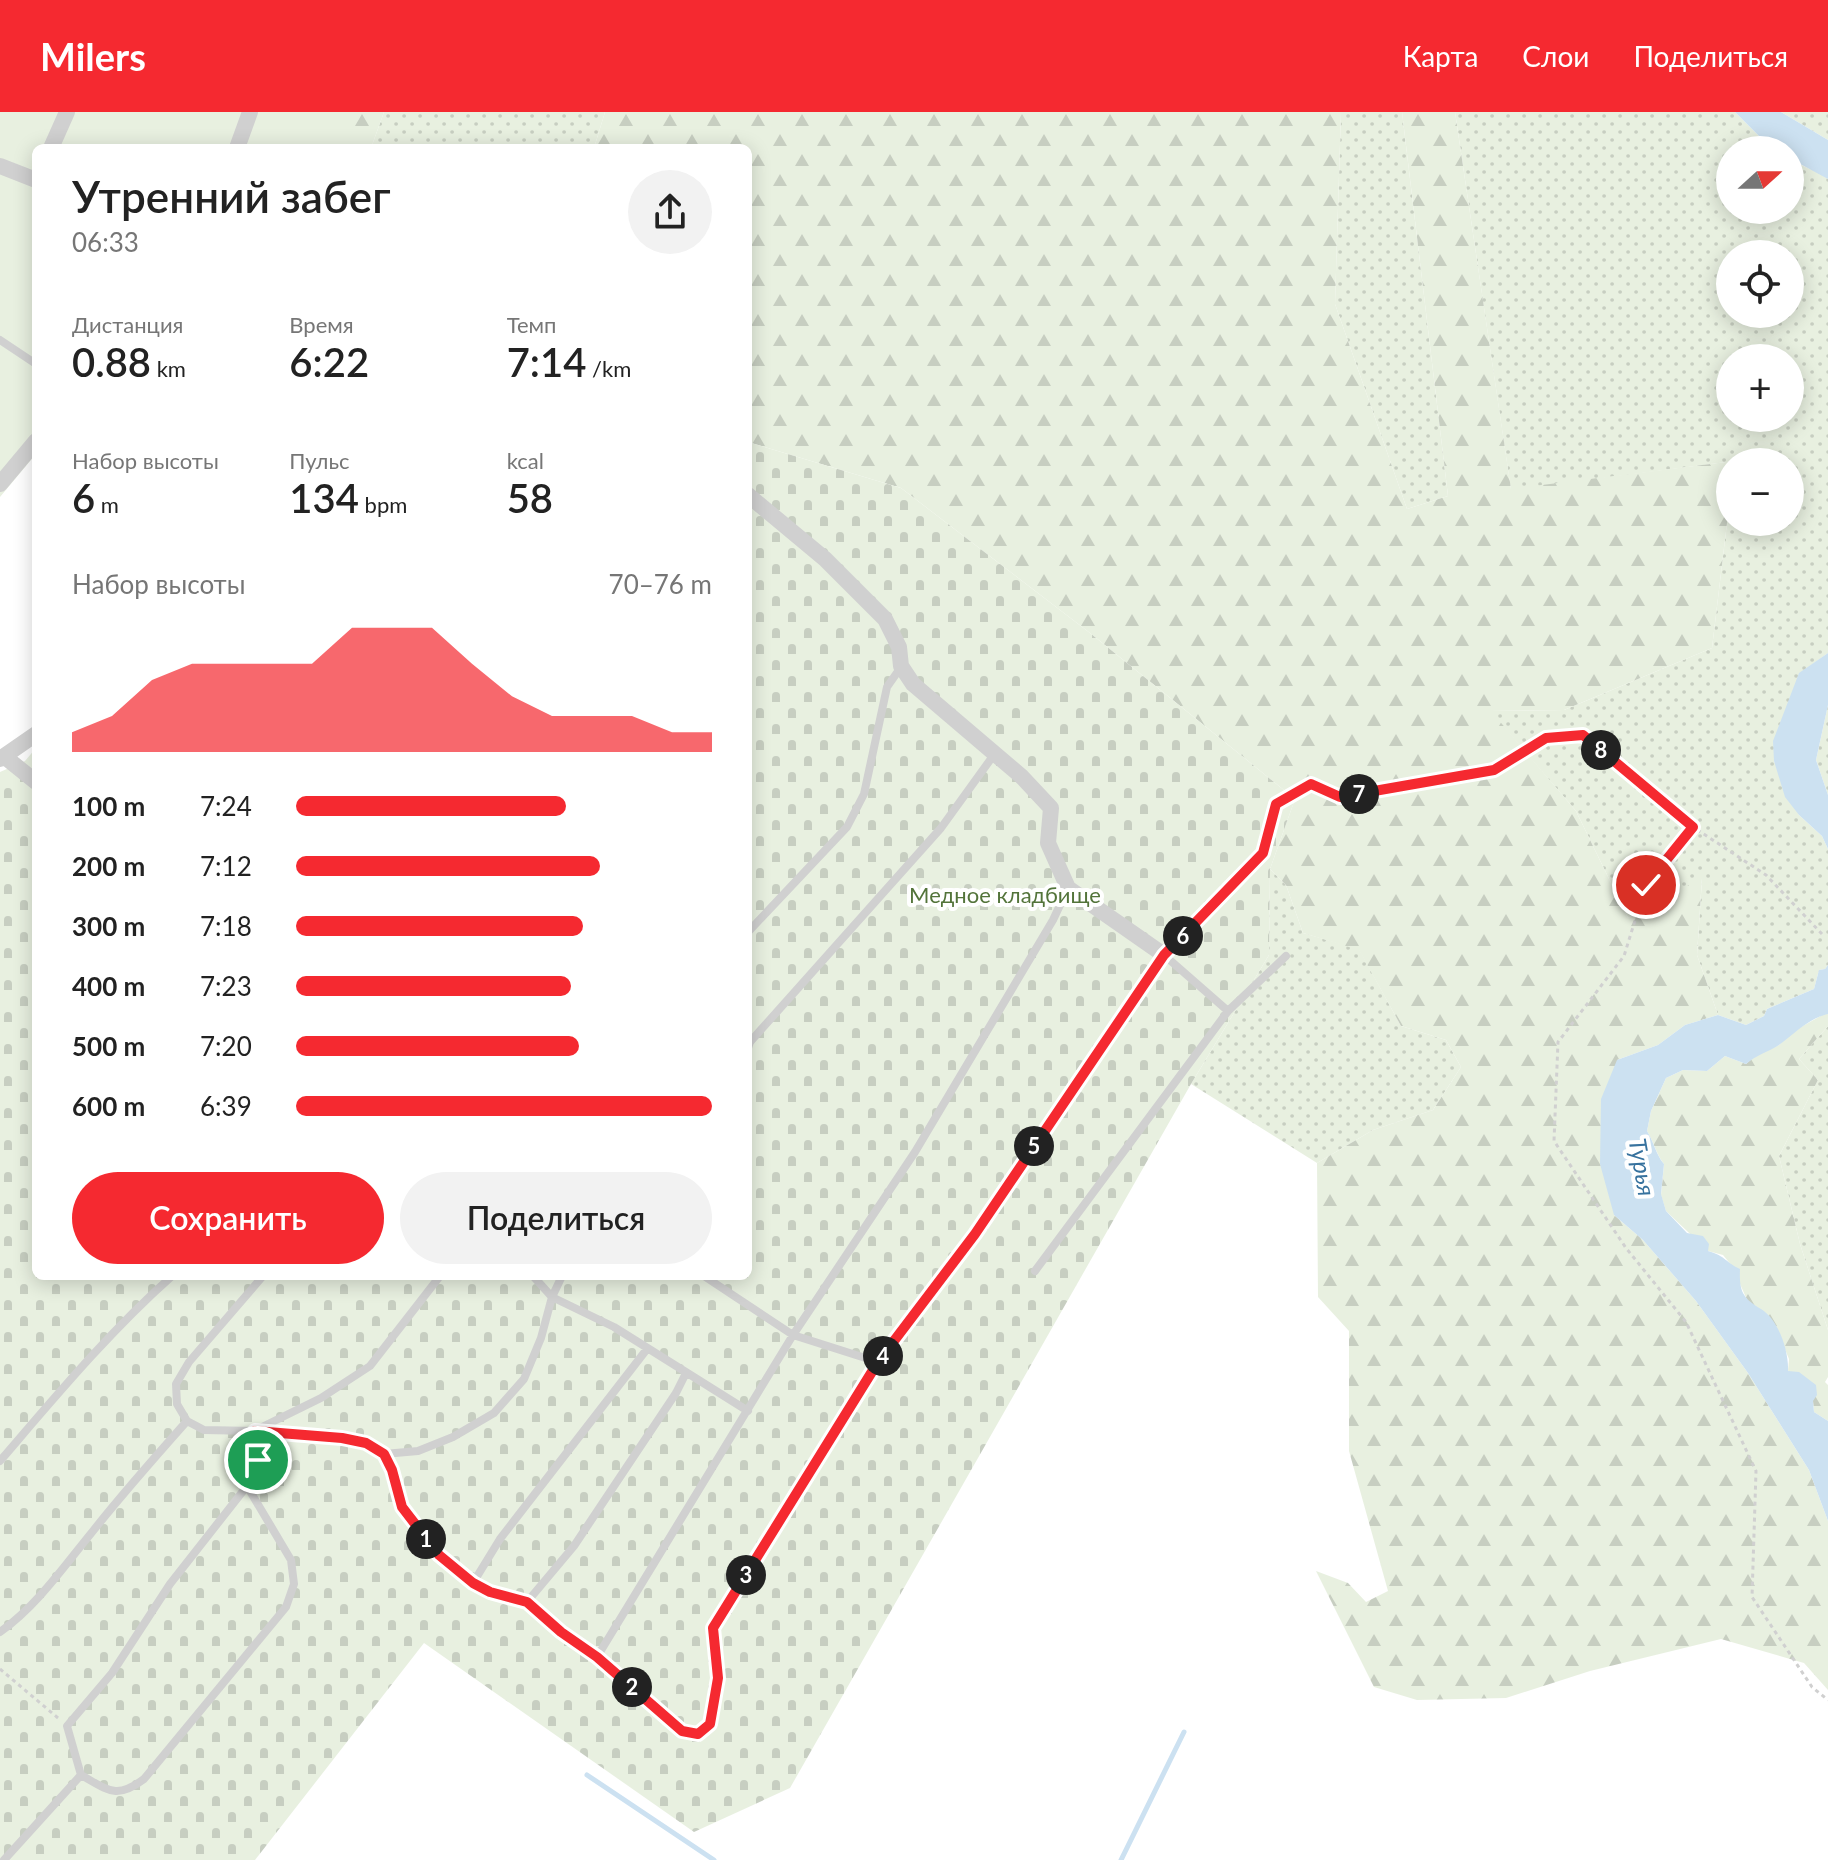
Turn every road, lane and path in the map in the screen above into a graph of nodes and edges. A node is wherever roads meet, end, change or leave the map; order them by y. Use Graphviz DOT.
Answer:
graph roads {
  1 [pos="67,112"];
  2 [pos="250,112"];
  3 [pos="53,144"];
  4 [pos="238,144"];
  5 [pos="0,166"];
  6 [pos="32,178"];
  7 [pos="0,340"];
  8 [pos="32,361"];
  9 [pos="32,446"];
  10 [pos="0,484"];
  11 [pos="752,498"];
  12 [pos="901,666"];
  13 [pos="32,737"];
  14 [pos="993,756"];
  15 [pos="3,758"];
  16 [pos="32,779"];
  17 [pos="1693,827"];
  18 [pos="1263,853"];
  19 [pos="1068,888"];
  20 [pos="752,928"];
  21 [pos="1822,934"];
  22 [pos="1164,955"];
  23 [pos="1286,956"];
  24 [pos="1228,1011"];
  25 [pos="752,1040"];
  26 [pos="1035,1271"];
  27 [pos="167,1280"];
  28 [pos="260,1280"];
  29 [pos="437,1280"];
  30 [pos="537,1280"];
  31 [pos="560,1280"];
  32 [pos="710,1280"];
  33 [pos="552,1297"];
  34 [pos="793,1335"];
  35 [pos="647,1349"];
  36 [pos="878,1362"];
  37 [pos="686,1373"];
  38 [pos="748,1411"];
  39 [pos="187,1421"];
  40 [pos="255,1431"];
  41 [pos="384,1454"];
  42 [pos="0,1461"];
  43 [pos="247,1486"];
  44 [pos="473,1583"];
  45 [pos="527,1602"];
  46 [pos="0,1632"];
  47 [pos="597,1657"];
  48 [pos="0,1669"];
  49 [pos="1828,1700"];
  50 [pos="67,1726"];
  51 [pos="81,1775"];
  52 [pos="4,1860"];
  1 -- 3 [label="street"];
  2 -- 4 [label="street"];
  5 -- 6 [label="street"];
  7 -- 8 [label="lane"];
  9 -- 10 [label="street"];
  11 -- 12 [label="street"];
  12 -- 14 [label="street"];
  12 -- 20 [label="lane"];
  13 -- 15 [label="street"];
  14 -- 19 [label="street"];
  14 -- 25 [label="lane"];
  15 -- 16 [label="street"];
  17 -- 18 [label="path"];
  17 -- 21 [label="path"];
  17 -- 49 [label="path"];
  18 -- 22 [label="lane"];
  19 -- 22 [label="street"];
  19 -- 34 [label="lane"];
  22 -- 24 [label="lane"];
  22 -- 36 [label="lane"];
  23 -- 24 [label="lane"];
  24 -- 26 [label="lane"];
  27 -- 42 [label="lane"];
  28 -- 39 [label="lane"];
  29 -- 40 [label="lane"];
  30 -- 33 [label="lane"];
  31 -- 33 [label="lane"];
  32 -- 34 [label="lane"];
  33 -- 35 [label="lane"];
  33 -- 41 [label="lane"];
  34 -- 36 [label="lane"];
  34 -- 38 [label="lane"];
  35 -- 37 [label="lane"];
  35 -- 44 [label="lane"];
  36 -- 47 [label="lane"];
  37 -- 38 [label="lane"];
  37 -- 45 [label="lane"];
  38 -- 47 [label="lane"];
  39 -- 40 [label="lane"];
  39 -- 46 [label="lane"];
  40 -- 41 [label="lane"];
  40 -- 43 [label="lane"];
  41 -- 44 [label="lane"];
  43 -- 50 [label="lane"];
  43 -- 51 [label="lane"];
  44 -- 45 [label="lane"];
  45 -- 47 [label="lane"];
  48 -- 50 [label="path"];
  50 -- 51 [label="lane"];
  51 -- 52 [label="lane"];
}
